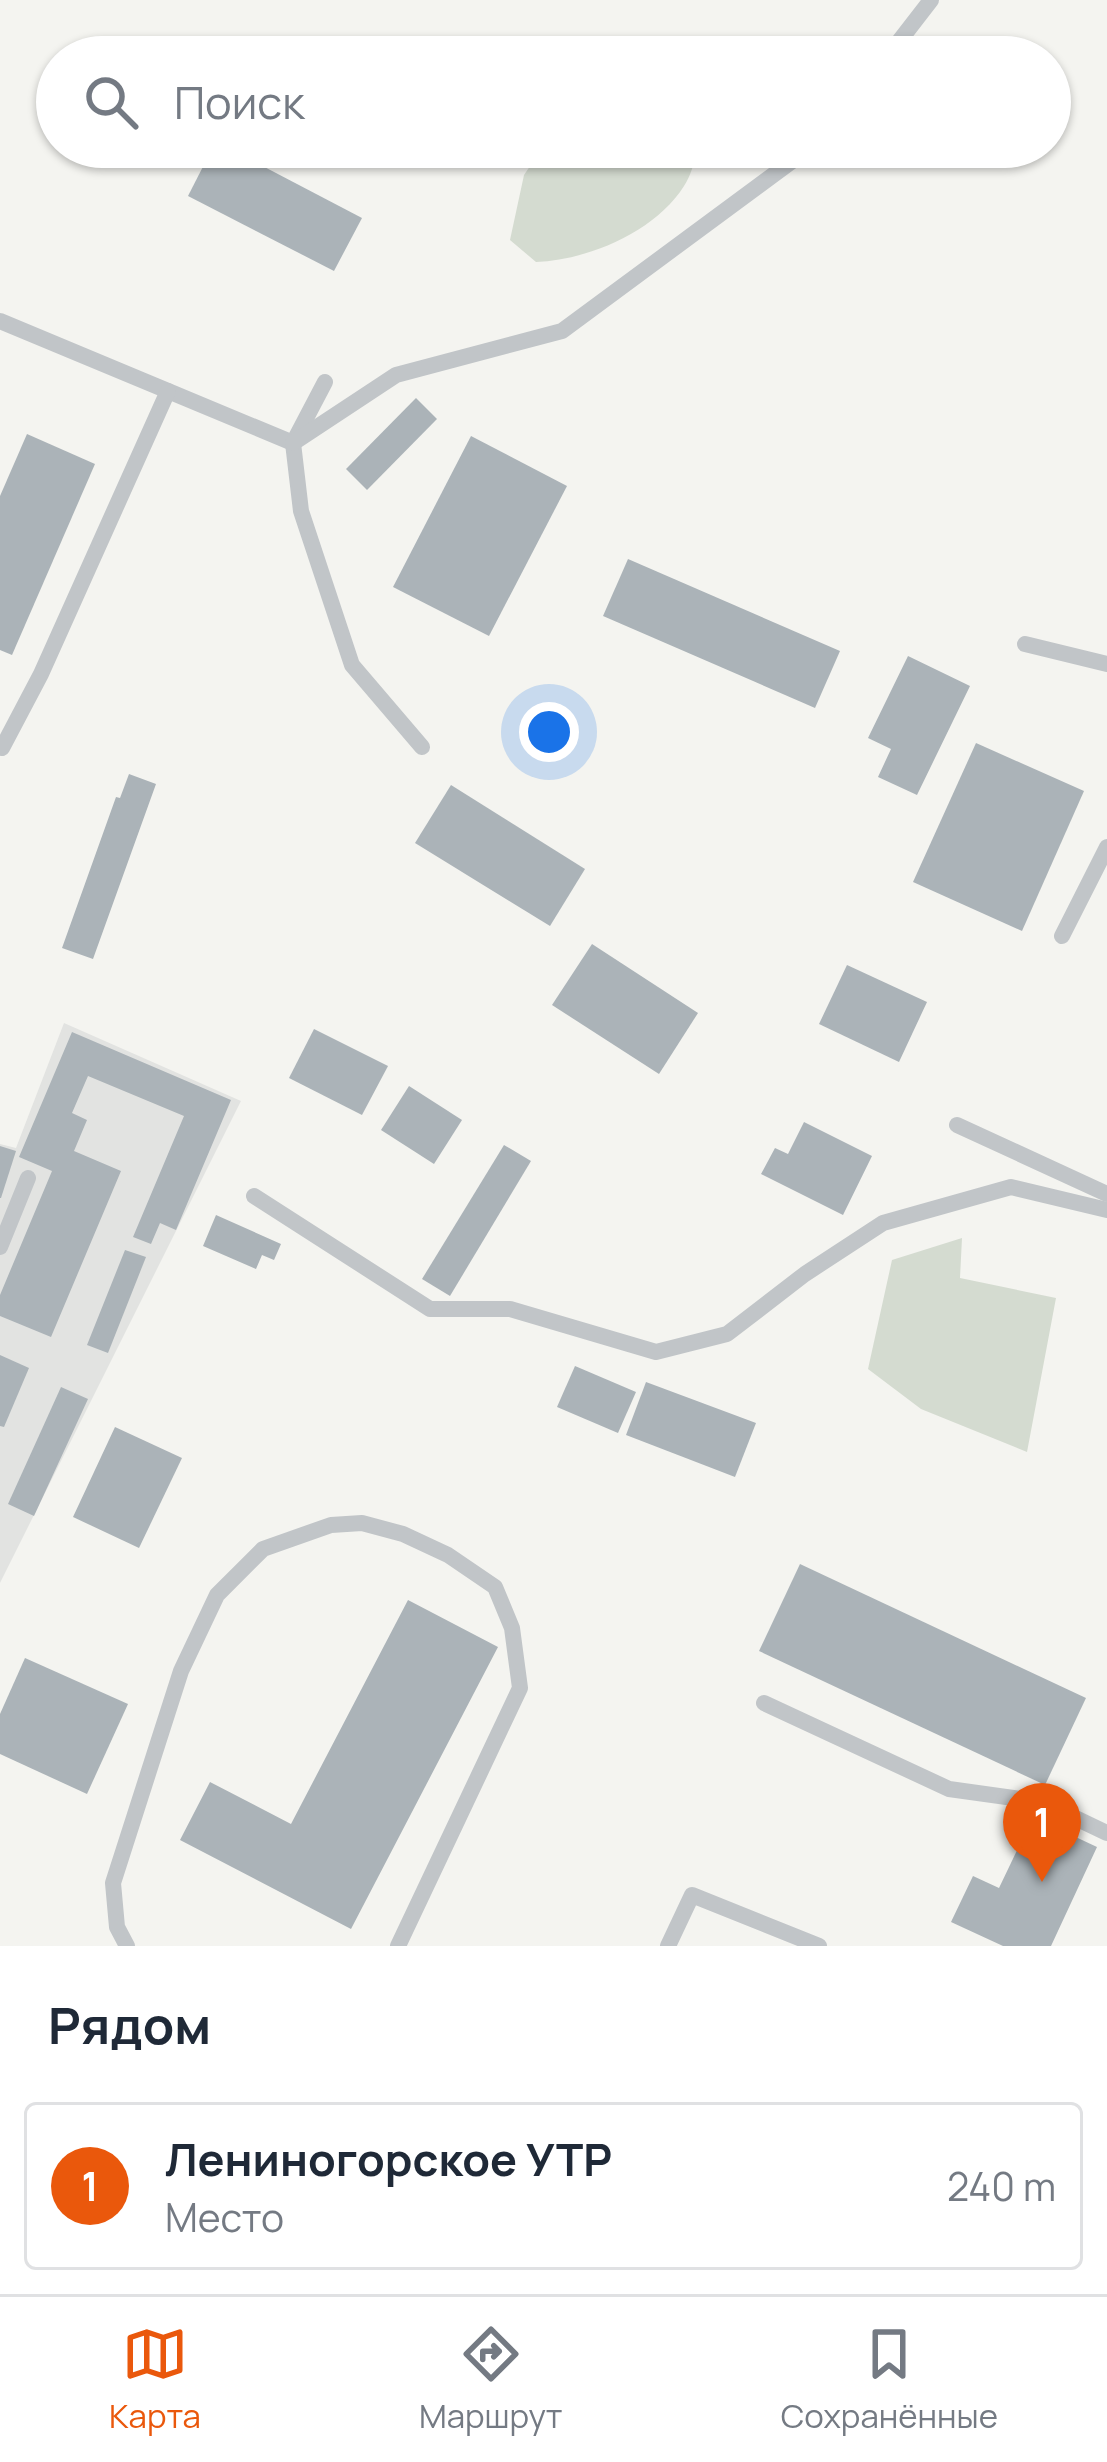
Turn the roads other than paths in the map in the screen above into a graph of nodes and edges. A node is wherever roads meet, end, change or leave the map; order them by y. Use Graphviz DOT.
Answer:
graph roads {
  1 [pos="931,0"];
  2 [pos="903,36"];
  3 [pos="783,168"];
  4 [pos="0,321"];
  5 [pos="325,382"];
  6 [pos="168,391"];
  7 [pos="293,443"];
  8 [pos="1025,644"];
  9 [pos="1107,664"];
  10 [pos="422,747"];
  11 [pos="2,748"];
  12 [pos="1107,847"];
  13 [pos="1062,936"];
  14 [pos="957,1125"];
  15 [pos="28,1178"];
  16 [pos="1107,1194"];
  17 [pos="254,1196"];
  18 [pos="1107,1210"];
  19 [pos="0,1247"];
  20 [pos="764,1703"];
  21 [pos="1107,1832"];
  22 [pos="128,1946"];
  23 [pos="398,1946"];
  24 [pos="668,1946"];
  25 [pos="819,1946"];
  1 -- 2 [label="lane"];
  3 -- 7 [label="lane"];
  4 -- 6 [label="lane"];
  5 -- 7 [label="lane"];
  6 -- 7 [label="lane"];
  6 -- 11 [label="lane"];
  7 -- 10 [label="lane"];
  8 -- 9 [label="lane"];
  12 -- 13 [label="lane"];
  14 -- 16 [label="lane"];
  15 -- 19 [label="lane"];
  17 -- 18 [label="lane"];
  20 -- 21 [label="lane"];
  22 -- 23 [label="lane"];
  24 -- 25 [label="lane"];
}
